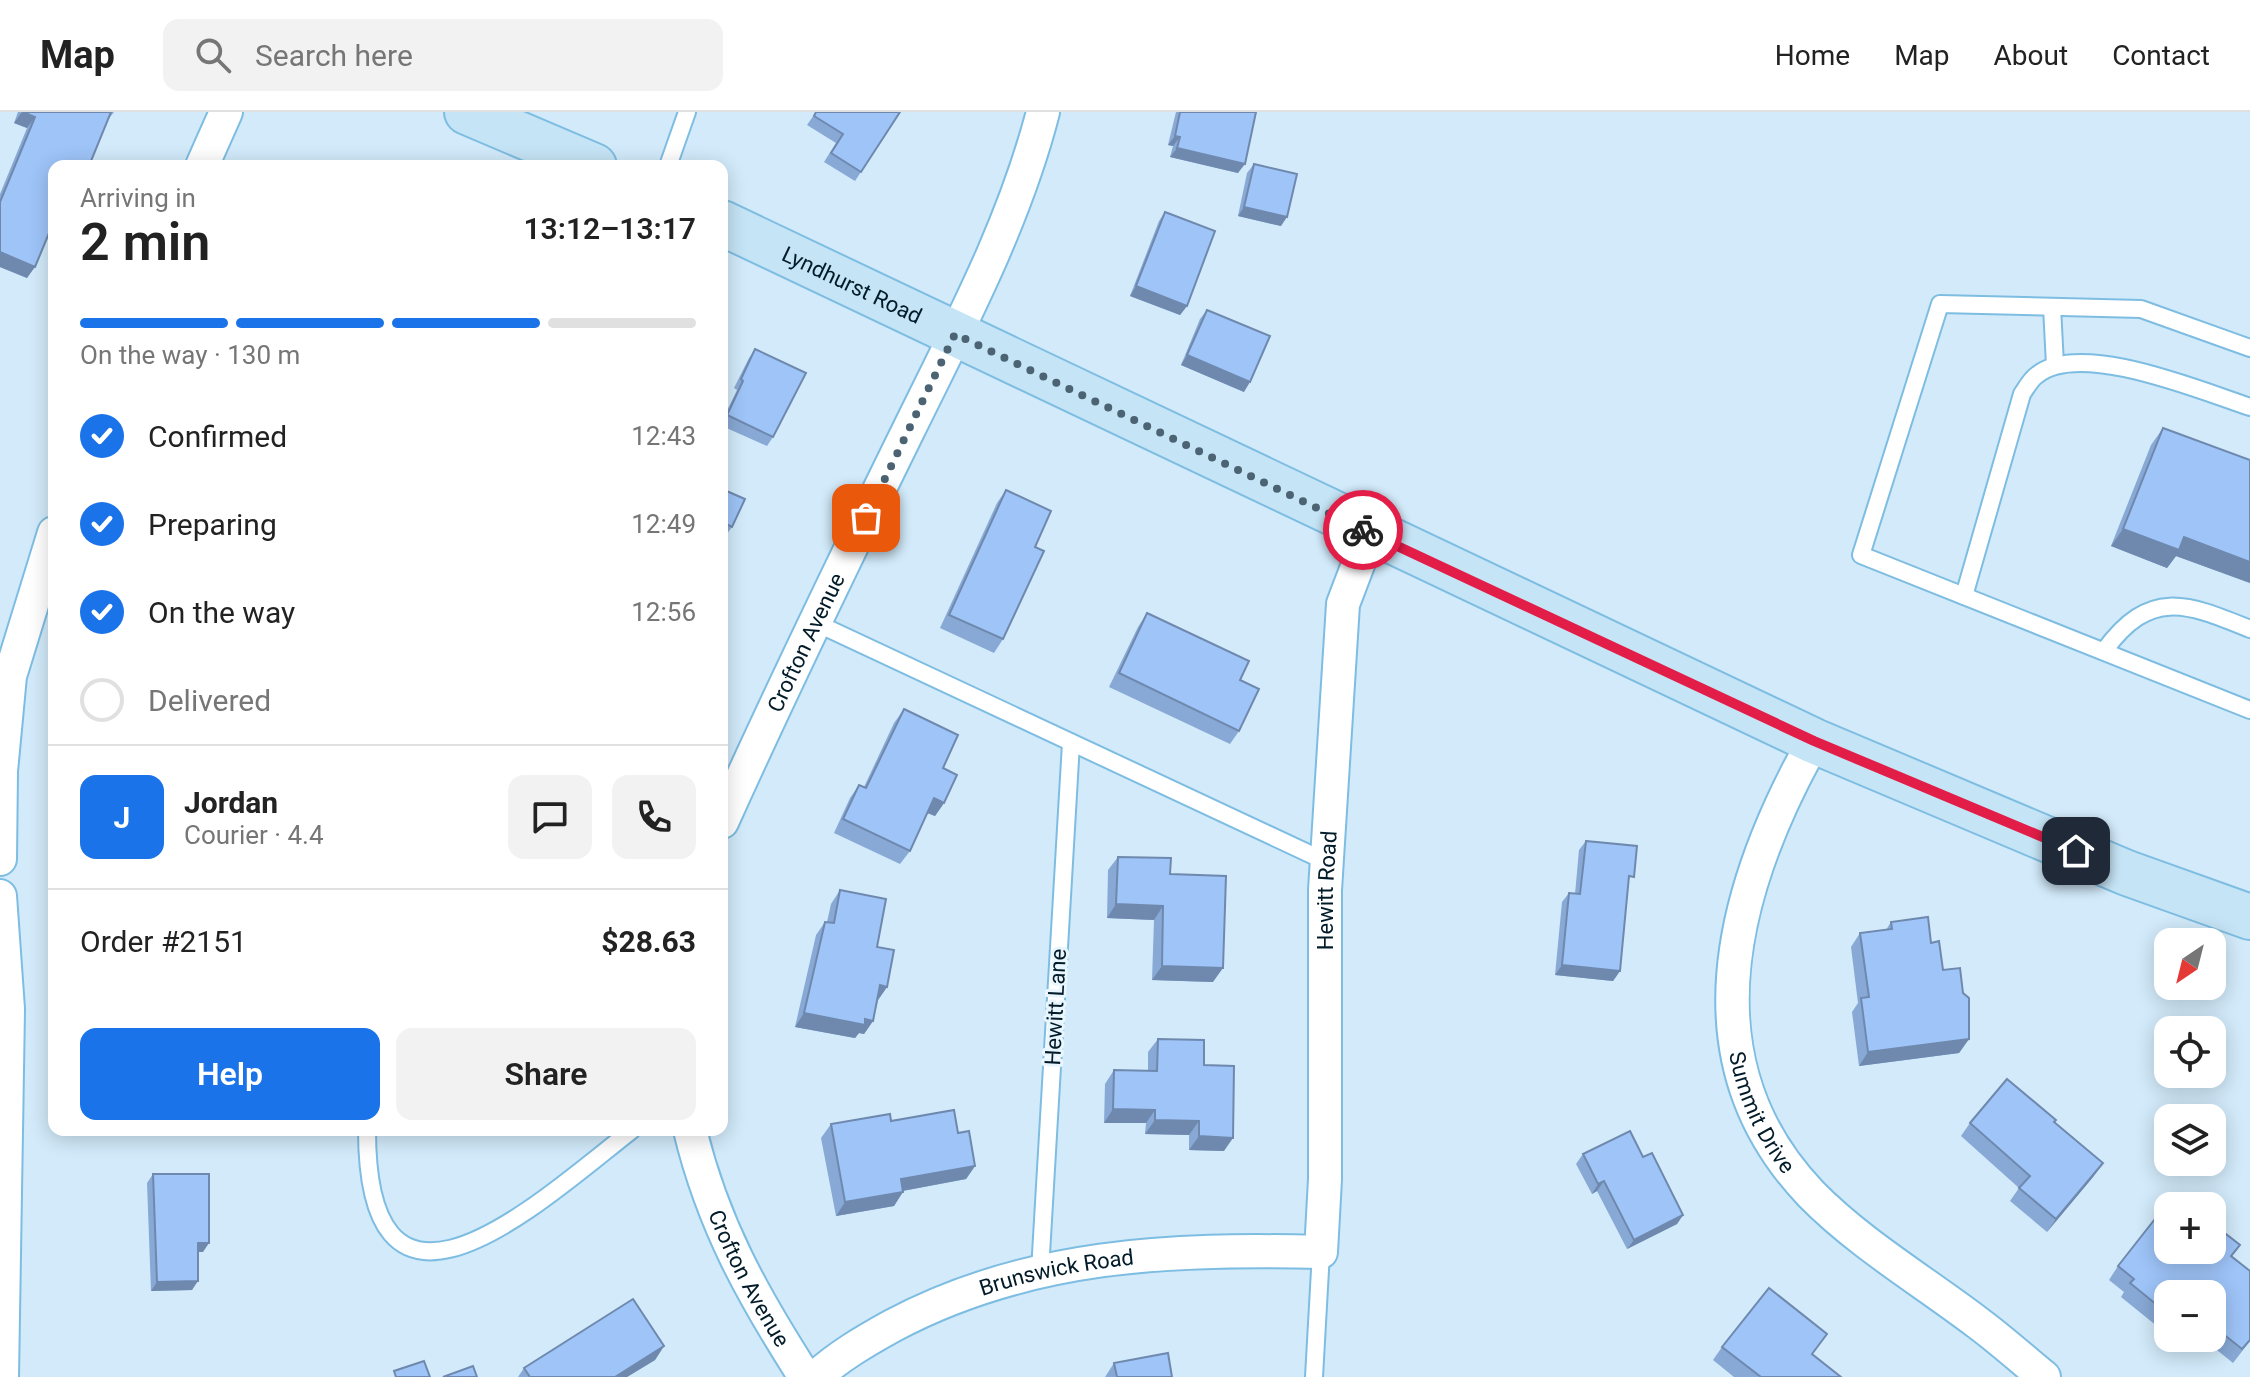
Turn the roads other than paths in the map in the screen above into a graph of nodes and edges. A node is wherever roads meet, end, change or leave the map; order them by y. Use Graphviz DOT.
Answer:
graph roads {
  1 [pos="226,112"];
  2 [pos="467,112"];
  3 [pos="687,112"];
  4 [pos="1043,112"];
  5 [pos="205,160"];
  6 [pos="580,160"];
  7 [pos="670,160"];
  8 [pos="728,226"];
  9 [pos="2052,307"];
  10 [pos="955,334"];
  11 [pos="2250,348"];
  12 [pos="2055,365"];
  13 [pos="2250,407"];
  14 [pos="1370,533"];
  15 [pos="48,551"];
  16 [pos="1964,596"];
  17 [pos="814,622"];
  18 [pos="2250,629"];
  19 [pos="2104,651"];
  20 [pos="5,676"];
  21 [pos="2250,710"];
  22 [pos="1814,741"];
  23 [pos="1071,743"];
  24 [pos="728,809"];
  25 [pos="0,859"];
  26 [pos="1327,862"];
  27 [pos="0,896"];
  28 [pos="2250,917"];
  29 [pos="367,1136"];
  30 [pos="624,1136"];
  31 [pos="692,1136"];
  32 [pos="1321,1252"];
  33 [pos="1040,1271"];
  34 [pos="2,1377"];
  35 [pos="805,1377"];
  36 [pos="816,1377"];
  37 [pos="1314,1377"];
  38 [pos="2044,1377"];
  1 -- 5 [label="street"];
  2 -- 6 [label="main road"];
  3 -- 7 [label="lane"];
  4 -- 10 [label="street, Crofton Avenue"];
  8 -- 10 [label="main road, Lyndhurst Road"];
  9 -- 11 [label="lane"];
  9 -- 12 [label="lane"];
  9 -- 16 [label="lane"];
  10 -- 14 [label="main road, Lyndhurst Road"];
  10 -- 17 [label="street, Crofton Avenue"];
  12 -- 13 [label="lane"];
  12 -- 16 [label="lane"];
  14 -- 22 [label="main road, Lyndhurst Road"];
  14 -- 26 [label="street, Hewitt Road"];
  15 -- 20 [label="street"];
  16 -- 19 [label="lane"];
  17 -- 23 [label="lane"];
  17 -- 24 [label="street, Crofton Avenue"];
  18 -- 19 [label="lane"];
  19 -- 21 [label="lane"];
  20 -- 25 [label="street"];
  22 -- 28 [label="main road, Lyndhurst Road"];
  22 -- 38 [label="street, Summit Drive"];
  23 -- 26 [label="lane"];
  23 -- 33 [label="lane, Hewitt Lane"];
  26 -- 32 [label="street, Hewitt Road"];
  27 -- 34 [label="street"];
  29 -- 30 [label="lane"];
  31 -- 35 [label="street, Crofton Avenue"];
  32 -- 33 [label="street, Brunswick Road"];
  32 -- 37 [label="lane"];
  33 -- 36 [label="street, Brunswick Road"];
}
